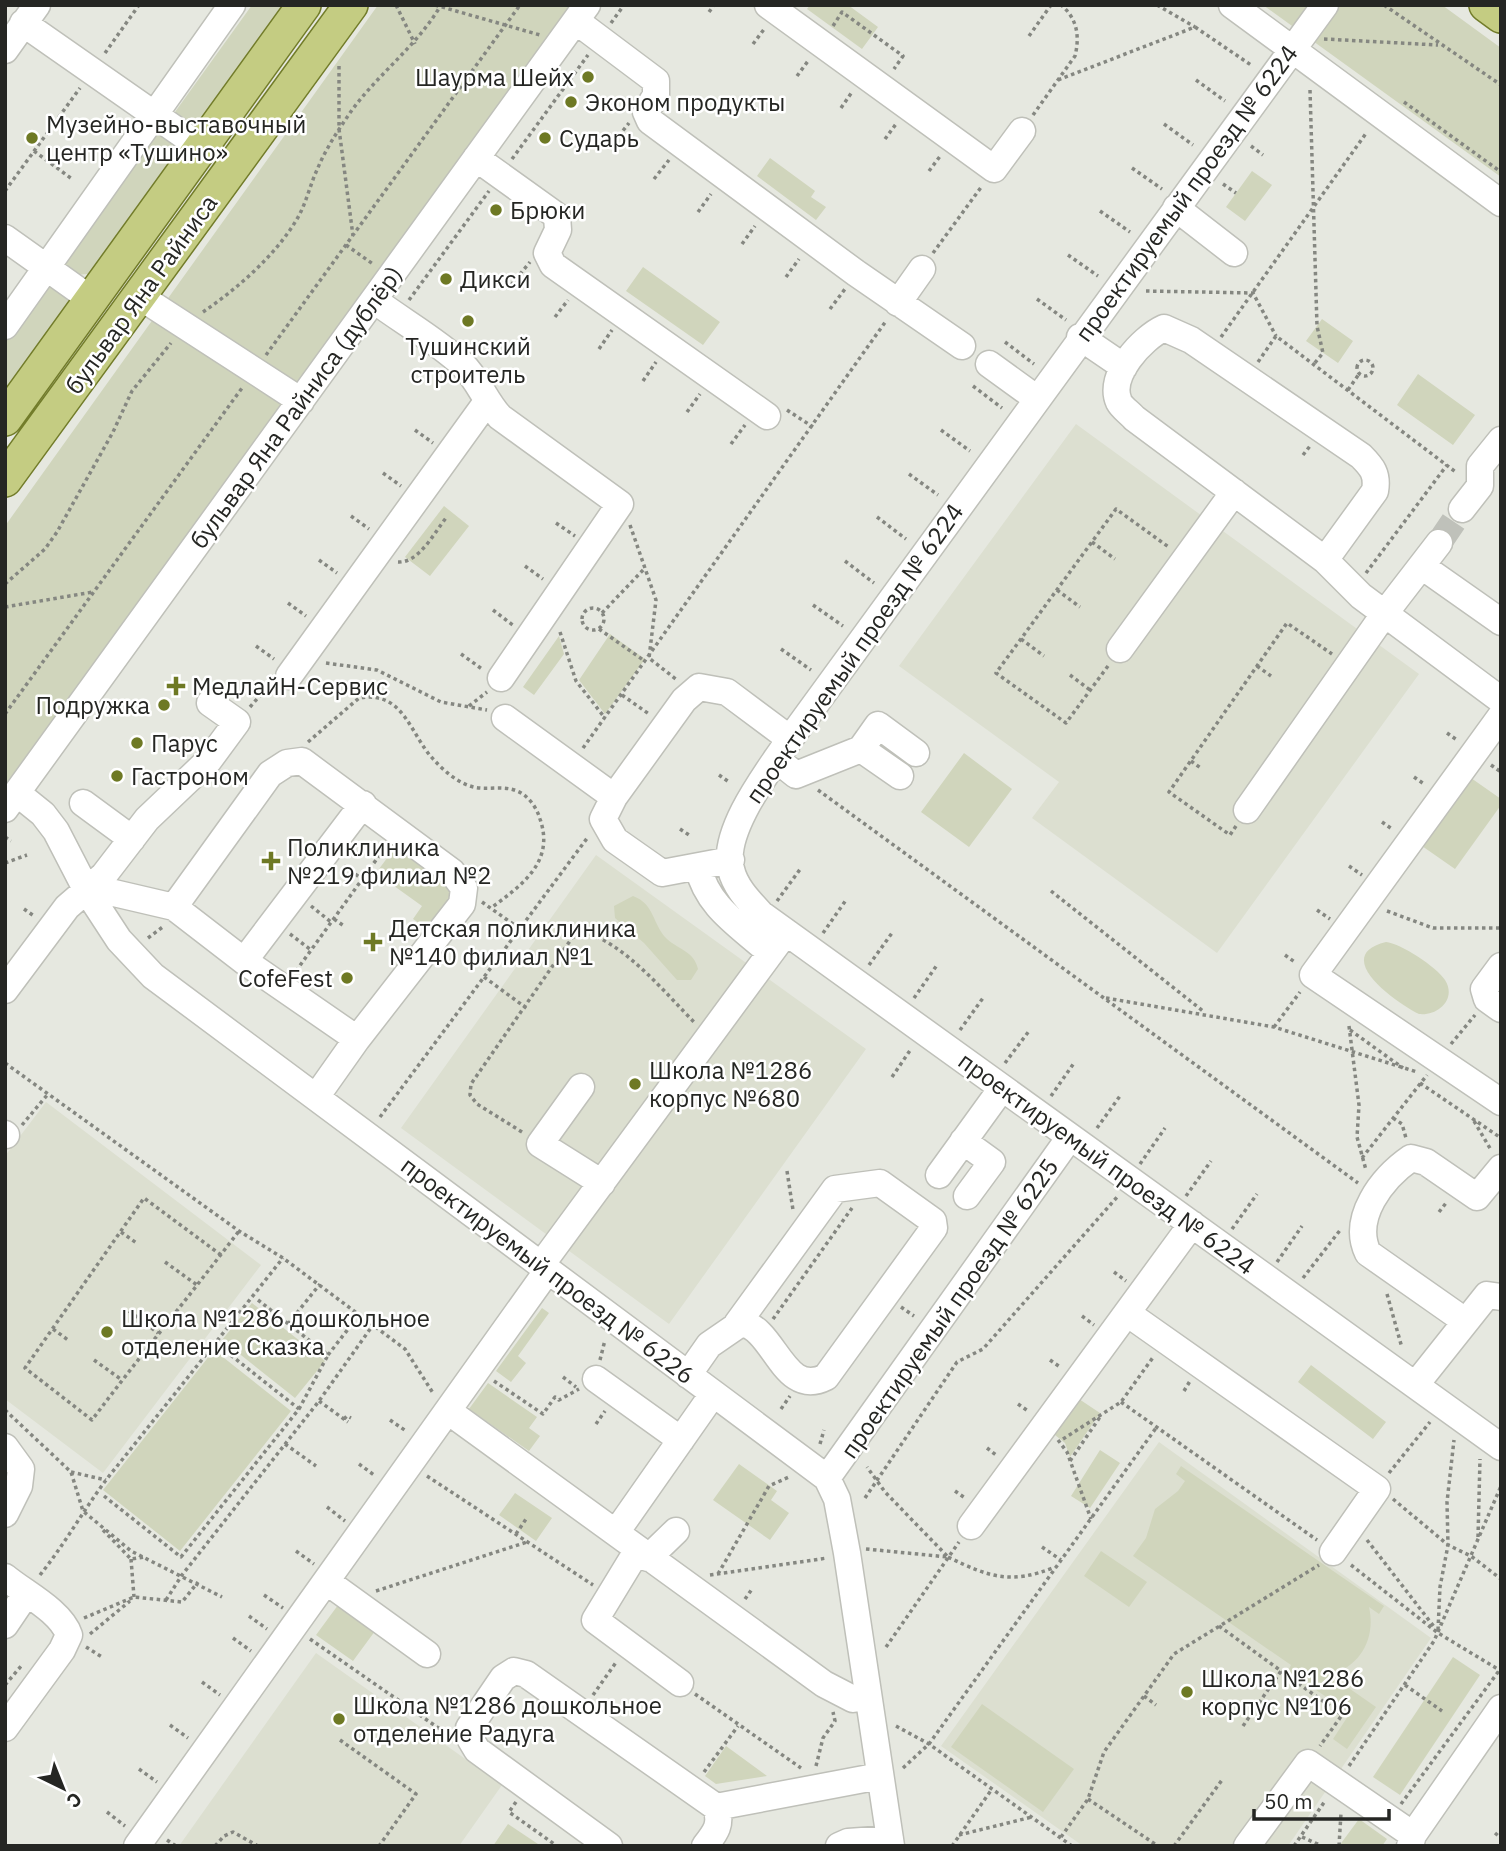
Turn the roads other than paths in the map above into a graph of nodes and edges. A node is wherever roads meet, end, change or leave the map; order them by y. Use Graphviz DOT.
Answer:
graph roads {
  1 [pos="232,5"];
  2 [pos="304,5"];
  3 [pos="352,5"];
  4 [pos="768,5"];
  5 [pos="1232,5"];
  6 [pos="1325,5"];
  7 [pos="1486,5"];
  8 [pos="30,14"];
  9 [pos="1501,16"];
  10 [pos="575,22"];
  11 [pos="5,50"];
  12 [pos="1292,50"];
  13 [pos="155,115"];
  14 [pos="1022,131"];
  15 [pos="201,148"];
  16 [pos="476,158"];
  17 [pos="1169,198"];
  18 [pos="1501,203"];
  19 [pos="5,238"];
  20 [pos="1234,253"];
  21 [pos="47,268"];
  22 [pos="922,269"];
  23 [pos="139,296"];
  24 [pos="92,300"];
  25 [pos="374,300"];
  26 [pos="898,303"];
  27 [pos="5,326"];
  28 [pos="1073,329"];
  29 [pos="962,346"];
  30 [pos="989,364"];
  31 [pos="1124,367"];
  32 [pos="1036,398"];
  33 [pos="301,401"];
  34 [pos="486,402"];
  35 [pos="767,416"];
  36 [pos="5,419"];
  37 [pos="1499,445"];
  38 [pos="5,480"];
  39 [pos="1234,492"];
  40 [pos="1490,493"];
  41 [pos="1462,509"];
  42 [pos="1439,543"];
  43 [pos="1325,560"];
  44 [pos="1423,567"];
  45 [pos="1385,613"];
  46 [pos="1501,622"];
  47 [pos="1120,649"];
  48 [pos="289,676"];
  49 [pos="495,676"];
  50 [pos="1501,699"];
  51 [pos="210,703"];
  52 [pos="1501,716"];
  53 [pos="505,718"];
  54 [pos="861,748"];
  55 [pos="916,753"];
  56 [pos="788,758"];
  57 [pos="900,776"];
  58 [pos="11,801"];
  59 [pos="83,803"];
  60 [pos="363,804"];
  61 [pos="608,808"];
  62 [pos="1247,810"];
  63 [pos="132,839"];
  64 [pos="731,860"];
  65 [pos="698,867"];
  66 [pos="87,891"];
  67 [pos="174,907"];
  68 [pos="786,932"];
  69 [pos="761,945"];
  70 [pos="244,961"];
  71 [pos="1501,966"];
  72 [pos="5,990"];
  73 [pos="1501,1009"];
  74 [pos="357,1039"];
  75 [pos="1002,1078"];
  76 [pos="581,1087"];
  77 [pos="316,1097"];
  78 [pos="1501,1102"];
  79 [pos="1082,1135"];
  80 [pos="963,1141"];
  81 [pos="1497,1162"];
  82 [pos="939,1175"];
  83 [pos="601,1183"];
  84 [pos="967,1196"];
  85 [pos="1192,1224"];
  86 [pos="545,1268"];
  87 [pos="1501,1297"];
  88 [pos="1127,1313"];
  89 [pos="1465,1321"];
  90 [pos="737,1324"];
  91 [pos="688,1375"];
  92 [pos="1416,1383"];
  93 [pos="587,1384"];
  94 [pos="713,1394"];
  95 [pos="443,1405"];
  96 [pos="681,1440"];
  97 [pos="5,1447"];
  98 [pos="1490,1453"];
  99 [pos="827,1478"];
  100 [pos="5,1514"];
  101 [pos="971,1526"];
  102 [pos="617,1531"];
  103 [pos="676,1531"];
  104 [pos="642,1555"];
  105 [pos="1330,1556"];
  106 [pos="322,1574"];
  107 [pos="5,1577"];
  108 [pos="26,1594"];
  109 [pos="5,1625"];
  110 [pos="427,1654"];
  111 [pos="680,1683"];
  112 [pos="867,1697"];
  113 [pos="1501,1708"];
  114 [pos="5,1728"];
  115 [pos="892,1772"];
  116 [pos="716,1807"];
  117 [pos="134,1838"];
  118 [pos="1412,1840"];
  119 [pos="891,1842"];
  120 [pos="610,1846"];
  121 [pos="705,1846"];
  122 [pos="839,1846"];
  123 [pos="1247,1846"];
  1 -- 13 [label="street"];
  2 -- 15 [label="main road, бульвар Яна Райниса"];
  3 -- 23 [label="main road, бульвар Яна Райниса"];
  4 -- 14 [label="street"];
  5 -- 12 [label="street"];
  6 -- 12 [label="street, проектируемый проезд № 6224"];
  7 -- 9 [label="main road"];
  8 -- 11 [label="street"];
  8 -- 13 [label="street"];
  10 -- 16 [label="street, бульвар Яна Райниса (дублёр)"];
  10 -- 26 [label="street"];
  12 -- 17 [label="street, проектируемый проезд № 6224"];
  12 -- 18 [label="street"];
  13 -- 15 [label="street"];
  13 -- 21 [label="street"];
  15 -- 24 [label="main road, бульвар Яна Райниса"];
  16 -- 25 [label="street, бульвар Яна Райниса (дублёр)"];
  16 -- 35 [label="street"];
  17 -- 20 [label="street"];
  17 -- 28 [label="street, проектируемый проезд № 6224"];
  19 -- 21 [label="street"];
  21 -- 24 [label="street"];
  21 -- 27 [label="street"];
  22 -- 26 [label="street"];
  23 -- 33 [label="street"];
  23 -- 38 [label="main road, бульвар Яна Райниса"];
  24 -- 36 [label="main road, бульвар Яна Райниса"];
  25 -- 33 [label="street, бульвар Яна Райниса (дублёр)"];
  25 -- 34 [label="street"];
  26 -- 29 [label="street"];
  28 -- 31 [label="street"];
  28 -- 32 [label="street, проектируемый проезд № 6224"];
  30 -- 32 [label="street"];
  31 -- 39 [label="street"];
  31 -- 43 [label="street"];
  32 -- 56 [label="street, проектируемый проезд № 6224"];
  33 -- 58 [label="street, бульвар Яна Райниса (дублёр)"];
  34 -- 48 [label="street"];
  34 -- 49 [label="street"];
  37 -- 40 [label="street"];
  39 -- 43 [label="street"];
  39 -- 47 [label="street"];
  40 -- 41 [label="street"];
  42 -- 44 [label="street"];
  43 -- 45 [label="street"];
  44 -- 45 [label="street"];
  44 -- 46 [label="street"];
  45 -- 50 [label="street"];
  45 -- 62 [label="street"];
  51 -- 63 [label="street"];
  52 -- 78 [label="street"];
  53 -- 61 [label="street"];
  54 -- 55 [label="street"];
  54 -- 56 [label="street"];
  54 -- 57 [label="street"];
  56 -- 61 [label="street"];
  56 -- 64 [label="street, проектируемый проезд № 6224"];
  58 -- 66 [label="street, проектируемый проезд № 6226"];
  59 -- 63 [label="street"];
  60 -- 67 [label="street"];
  60 -- 70 [label="street"];
  60 -- 74 [label="street"];
  61 -- 65 [label="street"];
  63 -- 66 [label="street"];
  64 -- 65 [label="street"];
  64 -- 68 [label="street, проектируемый проезд № 6224"];
  65 -- 69 [label="street"];
  66 -- 67 [label="street"];
  66 -- 72 [label="street"];
  66 -- 77 [label="street, проектируемый проезд № 6226"];
  67 -- 70 [label="street"];
  68 -- 75 [label="street, проектируемый проезд № 6224"];
  68 -- 83 [label="street"];
  70 -- 74 [label="street"];
  71 -- 73 [label="street"];
  74 -- 77 [label="street"];
  75 -- 79 [label="street, проектируемый проезд № 6224"];
  75 -- 80 [label="street"];
  76 -- 83 [label="street"];
  77 -- 86 [label="street, проектируемый проезд № 6226"];
  79 -- 85 [label="street, проектируемый проезд № 6224"];
  79 -- 99 [label="street, проектируемый проезд № 6225"];
  80 -- 82 [label="street"];
  80 -- 84 [label="street"];
  81 -- 89 [label="street"];
  83 -- 86 [label="street"];
  85 -- 88 [label="street"];
  85 -- 92 [label="street, проектируемый проезд № 6224"];
  86 -- 91 [label="street, проектируемый проезд № 6226"];
  86 -- 95 [label="street"];
  87 -- 89 [label="street"];
  88 -- 101 [label="street"];
  88 -- 105 [label="street"];
  89 -- 92 [label="street"];
  90 -- 90 [label="street"];
  90 -- 91 [label="street"];
  91 -- 94 [label="street, проектируемый проезд № 6226"];
  92 -- 98 [label="street, проектируемый проезд № 6224"];
  93 -- 96 [label="street"];
  94 -- 96 [label="street"];
  94 -- 99 [label="street, проектируемый проезд № 6226"];
  95 -- 102 [label="street"];
  95 -- 106 [label="street"];
  96 -- 102 [label="street"];
  97 -- 100 [label="street"];
  99 -- 112 [label="street"];
  102 -- 104 [label="street"];
  103 -- 104 [label="street"];
  104 -- 111 [label="street"];
  104 -- 112 [label="street"];
  106 -- 110 [label="street"];
  106 -- 117 [label="street"];
  107 -- 108 [label="street"];
  108 -- 109 [label="street"];
  108 -- 114 [label="street"];
  112 -- 115 [label="street"];
  113 -- 118 [label="street"];
  115 -- 116 [label="street"];
  115 -- 119 [label="street"];
  116 -- 120 [label="street"];
  116 -- 121 [label="street"];
  118 -- 123 [label="street"];
  119 -- 122 [label="street"];
}
